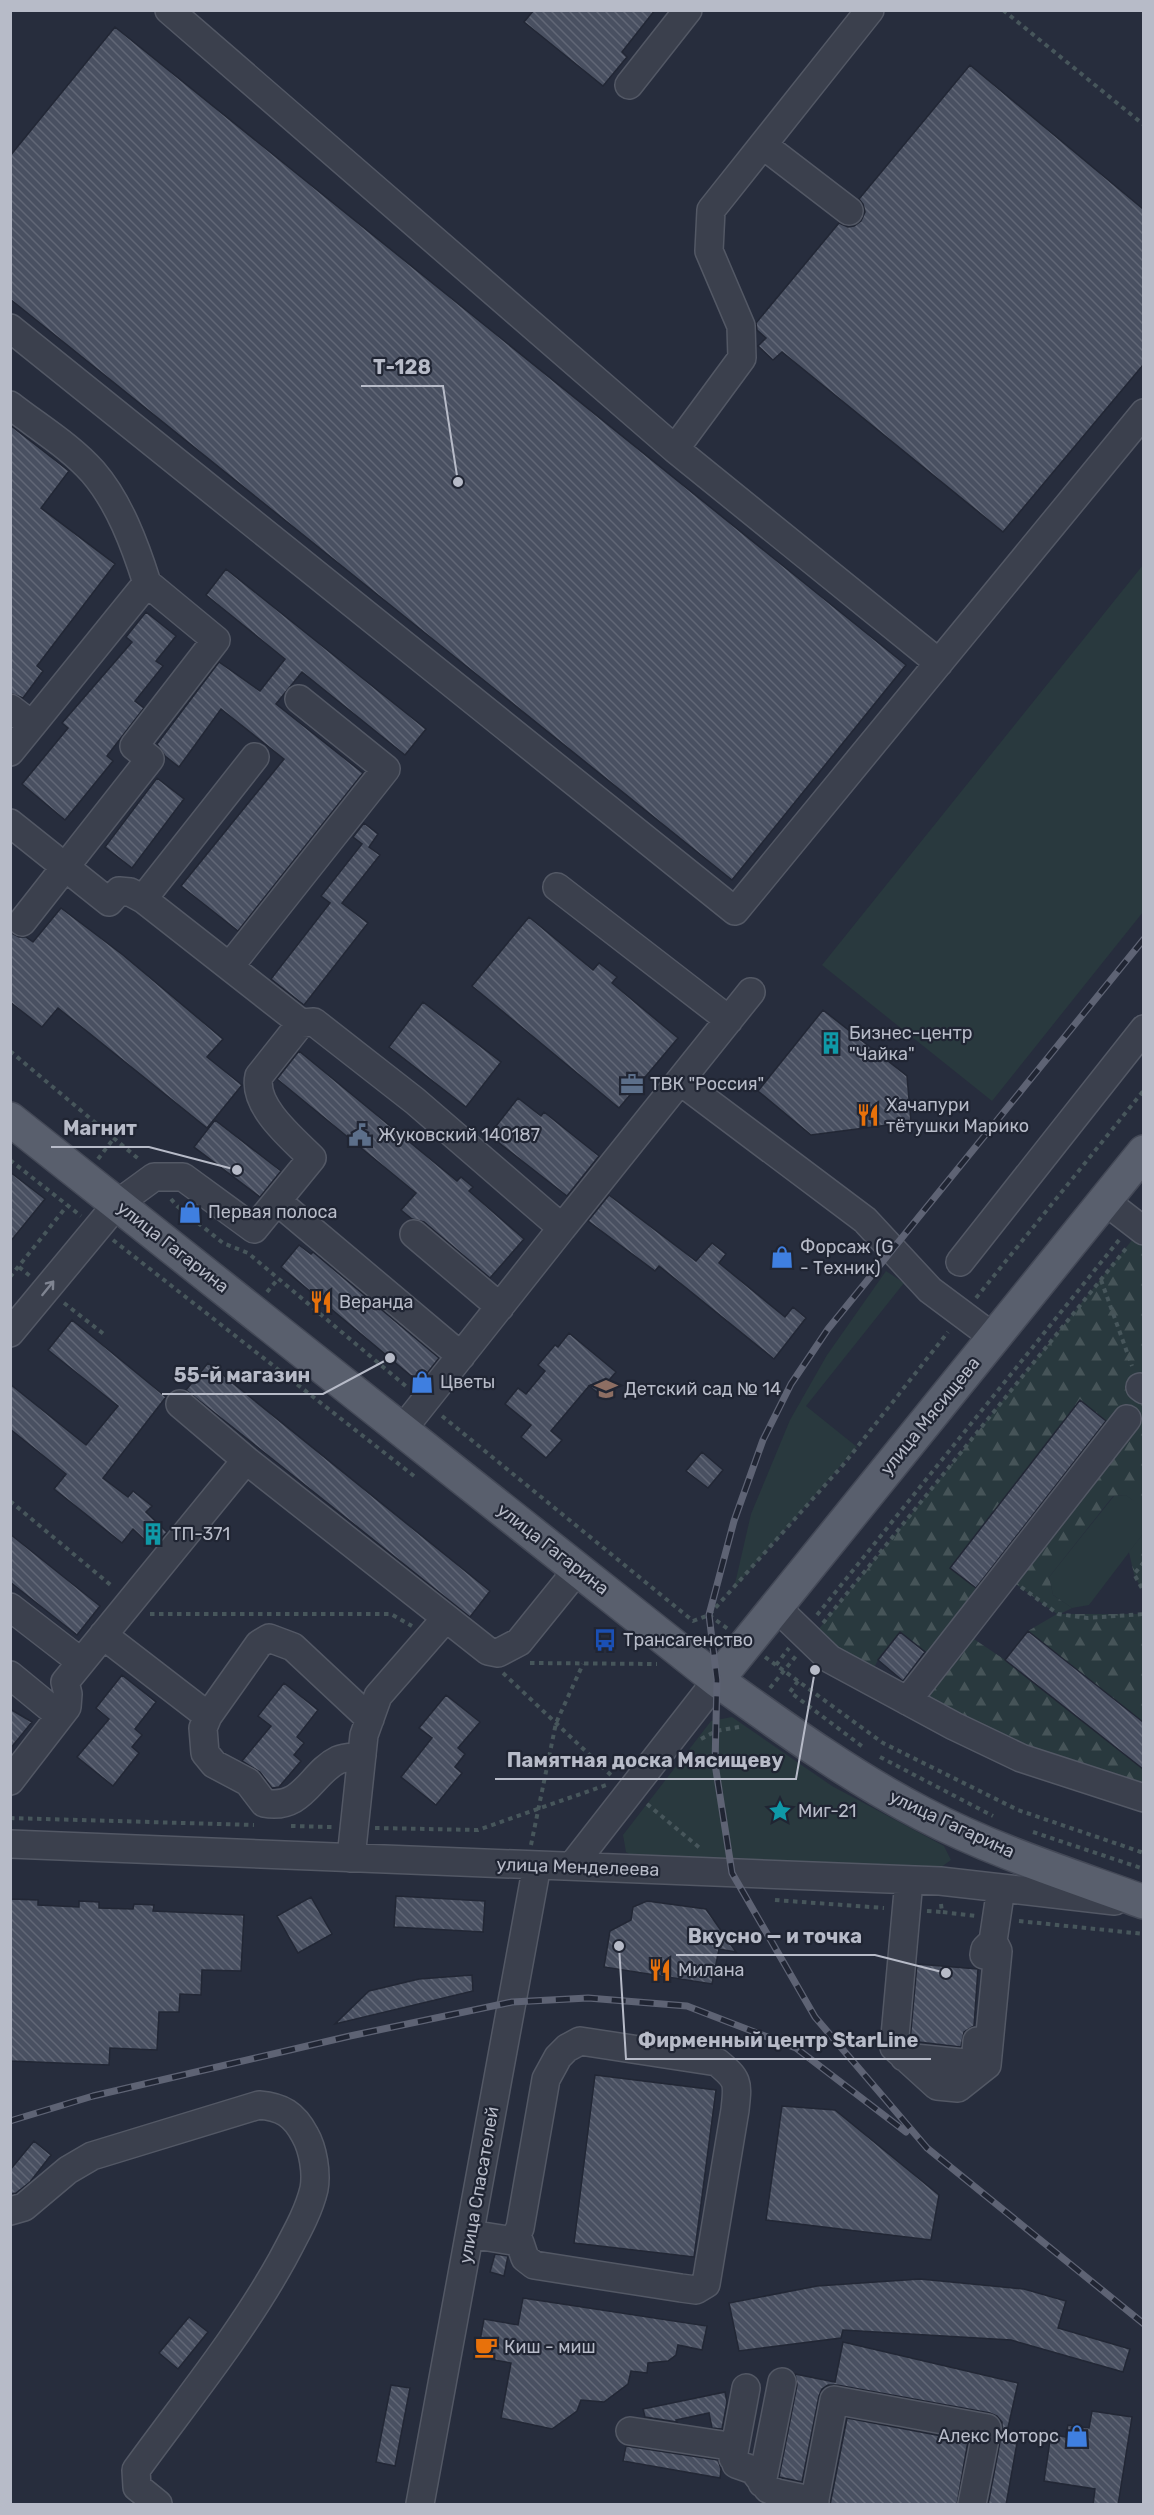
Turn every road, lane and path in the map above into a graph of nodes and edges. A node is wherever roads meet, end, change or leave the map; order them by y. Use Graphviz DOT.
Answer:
graph roads {
  1 [pos="169,10"];
  2 [pos="688,10"];
  3 [pos="870,10"];
  4 [pos="1003,10"];
  5 [pos="629,85"];
  6 [pos="1143,125"];
  7 [pos="763,145"];
  8 [pos="849,211"];
  9 [pos="10,328"];
  10 [pos="10,405"];
  11 [pos="1143,413"];
  12 [pos="675,449"];
  13 [pos="147,583"];
  14 [pos="939,663"];
  15 [pos="299,699"];
  16 [pos="10,708"];
  17 [pos="32,725"];
  18 [pos="10,752"];
  19 [pos="255,757"];
  20 [pos="10,823"];
  21 [pos="66,866"];
  22 [pos="556,887"];
  23 [pos="143,899"];
  24 [pos="22,922"];
  25 [pos="230,966"];
  26 [pos="751,992"];
  27 [pos="729,1020"];
  28 [pos="301,1023"];
  29 [pos="1143,1029"];
  30 [pos="10,1051"];
  31 [pos="680,1081"];
  32 [pos="1143,1090"];
  33 [pos="10,1119"];
  34 [pos="1143,1152"];
  35 [pos="154,1178"];
  36 [pos="277,1201"];
  37 [pos="1105,1201"];
  38 [pos="117,1204"];
  39 [pos="67,1206"];
  40 [pos="1139,1227"];
  41 [pos="562,1228"];
  42 [pos="414,1234"];
  43 [pos="960,1262"];
  44 [pos="10,1277"];
  45 [pos="1101,1279"];
  46 [pos="500,1307"];
  47 [pos="963,1314"];
  48 [pos="10,1333"];
  49 [pos="993,1337"];
  50 [pos="461,1356"];
  51 [pos="1142,1388"];
  52 [pos="425,1402"];
  53 [pos="180,1404"];
  54 [pos="1127,1419"];
  55 [pos="402,1431"];
  56 [pos="246,1460"];
  57 [pos="10,1501"];
  58 [pos="1143,1562"];
  59 [pos="578,1569"];
  60 [pos="1005,1575"];
  61 [pos="1143,1592"];
  62 [pos="131,1601"];
  63 [pos="10,1607"];
  64 [pos="776,1607"];
  65 [pos="1143,1614"];
  66 [pos="438,1628"];
  67 [pos="103,1635"];
  68 [pos="806,1636"];
  69 [pos="81,1662"];
  70 [pos="525,1662"];
  71 [pos="583,1664"];
  72 [pos="776,1665"];
  73 [pos="499,1670"];
  74 [pos="665,1670"];
  75 [pos="784,1671"];
  76 [pos="10,1675"];
  77 [pos="717,1680"];
  78 [pos="798,1681"];
  79 [pos="907,1701"];
  80 [pos="60,1716"];
  81 [pos="208,1716"];
  82 [pos="370,1719"];
  83 [pos="752,1720"];
  84 [pos="556,1723"];
  85 [pos="362,1756"];
  86 [pos="10,1781"];
  87 [pos="618,1781"];
  88 [pos="1143,1798"];
  89 [pos="996,1818"];
  90 [pos="1027,1830"];
  91 [pos="10,1844"];
  92 [pos="1143,1853"];
  93 [pos="538,1856"];
  94 [pos="351,1858"];
  95 [pos="572,1866"];
  96 [pos="1143,1869"];
  97 [pos="909,1880"];
  98 [pos="940,1881"];
  99 [pos="1001,1888"];
  100 [pos="1143,1903"];
  101 [pos="994,1930"];
  102 [pos="1143,1934"];
  103 [pos="10,2211"];
  104 [pos="470,2234"];
  105 [pos="513,2241"];
  106 [pos="782,2382"];
  107 [pos="746,2388"];
  108 [pos="630,2431"];
  109 [pos="733,2458"];
  110 [pos="762,2483"];
  111 [pos="814,2503"];
  112 [pos="158,2505"];
  113 [pos="420,2505"];
  114 [pos="972,2505"];
  1 -- 12 [label="street"];
  2 -- 5 [label="street"];
  3 -- 7 [label="street"];
  4 -- 6 [label="path"];
  7 -- 8 [label="street"];
  7 -- 12 [label="street"];
  9 -- 14 [label="street"];
  10 -- 13 [label="street"];
  11 -- 14 [label="street"];
  12 -- 14 [label="street"];
  13 -- 17 [label="street"];
  13 -- 21 [label="street"];
  15 -- 25 [label="street"];
  16 -- 17 [label="street"];
  17 -- 18 [label="street"];
  19 -- 23 [label="street"];
  20 -- 21 [label="street"];
  21 -- 23 [label="street"];
  21 -- 24 [label="street"];
  22 -- 27 [label="street"];
  23 -- 25 [label="street"];
  25 -- 28 [label="street"];
  26 -- 27 [label="street"];
  27 -- 31 [label="street"];
  28 -- 36 [label="street"];
  28 -- 41 [label="street"];
  29 -- 43 [label="street"];
  30 -- 35 [label="path"];
  31 -- 41 [label="street"];
  31 -- 47 [label="street"];
  32 -- 47 [label="path"];
  33 -- 38 [label="main road, улица Гагарина"];
  34 -- 37 [label="main road, улица Мясищева"];
  35 -- 36 [label="street"];
  35 -- 38 [label="street"];
  35 -- 52 [label="path"];
  36 -- 50 [label="street"];
  37 -- 40 [label="street"];
  37 -- 49 [label="main road, улица Мясищева"];
  48 -- 38 [label="street, one-way"];
  38 -- 55 [label="main road, улица Гагарина"];
  39 -- 44 [label="path"];
  40 -- 45 [label="path"];
  40 -- 68 [label="path"];
  41 -- 46 [label="street"];
  42 -- 46 [label="street"];
  45 -- 51 [label="path"];
  45 -- 68 [label="path"];
  46 -- 50 [label="street"];
  47 -- 49 [label="street"];
  47 -- 52 [label="path"];
  49 -- 64 [label="main road, улица Мясищева"];
  50 -- 52 [label="street"];
  52 -- 55 [label="street"];
  53 -- 56 [label="street"];
  54 -- 60 [label="street"];
  55 -- 59 [label="main road, улица Гагарина"];
  56 -- 62 [label="street"];
  56 -- 66 [label="street"];
  57 -- 62 [label="path"];
  58 -- 61 [label="path"];
  59 -- 66 [label="street"];
  59 -- 77 [label="main road, улица Гагарина"];
  60 -- 65 [label="path"];
  60 -- 79 [label="street"];
  62 -- 66 [label="path"];
  62 -- 67 [label="street"];
  63 -- 69 [label="street"];
  64 -- 68 [label="street"];
  64 -- 77 [label="main road, улица Мясищева"];
  66 -- 82 [label="street"];
  67 -- 69 [label="street"];
  67 -- 81 [label="street"];
  68 -- 72 [label="path"];
  68 -- 75 [label="path"];
  68 -- 79 [label="street"];
  69 -- 80 [label="street"];
  70 -- 71 [label="path"];
  71 -- 74 [label="path"];
  71 -- 84 [label="path"];
  73 -- 84 [label="path"];
  75 -- 78 [label="path"];
  75 -- 83 [label="path"];
  76 -- 80 [label="street"];
  77 -- 83 [label="main road, улица Гагарина"];
  77 -- 95 [label="street"];
  78 -- 89 [label="path"];
  78 -- 92 [label="path"];
  79 -- 88 [label="street"];
  80 -- 86 [label="street"];
  81 -- 82 [label="street"];
  81 -- 85 [label="street"];
  82 -- 85 [label="street"];
  83 -- 100 [label="main road, улица Гагарина"];
  84 -- 87 [label="path"];
  84 -- 93 [label="path"];
  85 -- 94 [label="street"];
  90 -- 96 [label="path"];
  91 -- 94 [label="street, улица Менделеева"];
  93 -- 94 [label="street, улица Менделеева"];
  93 -- 95 [label="street, улица Менделеева"];
  93 -- 104 [label="street, улица Спасателей"];
  95 -- 97 [label="street, улица Менделеева"];
  97 -- 98 [label="street, улица Менделеева"];
  97 -- 101 [label="street"];
  98 -- 99 [label="street, улица Менделеева"];
  98 -- 101 [label="path"];
  99 -- 100 [label="street, улица Менделеева"];
  99 -- 101 [label="street"];
  101 -- 102 [label="path"];
  103 -- 112 [label="street"];
  104 -- 105 [label="street"];
  104 -- 113 [label="street, улица Спасателей"];
  105 -- 105 [label="street"];
  106 -- 110 [label="street"];
  107 -- 109 [label="street"];
  108 -- 109 [label="street"];
  109 -- 110 [label="street"];
  110 -- 111 [label="street"];
  111 -- 114 [label="street"];
}
